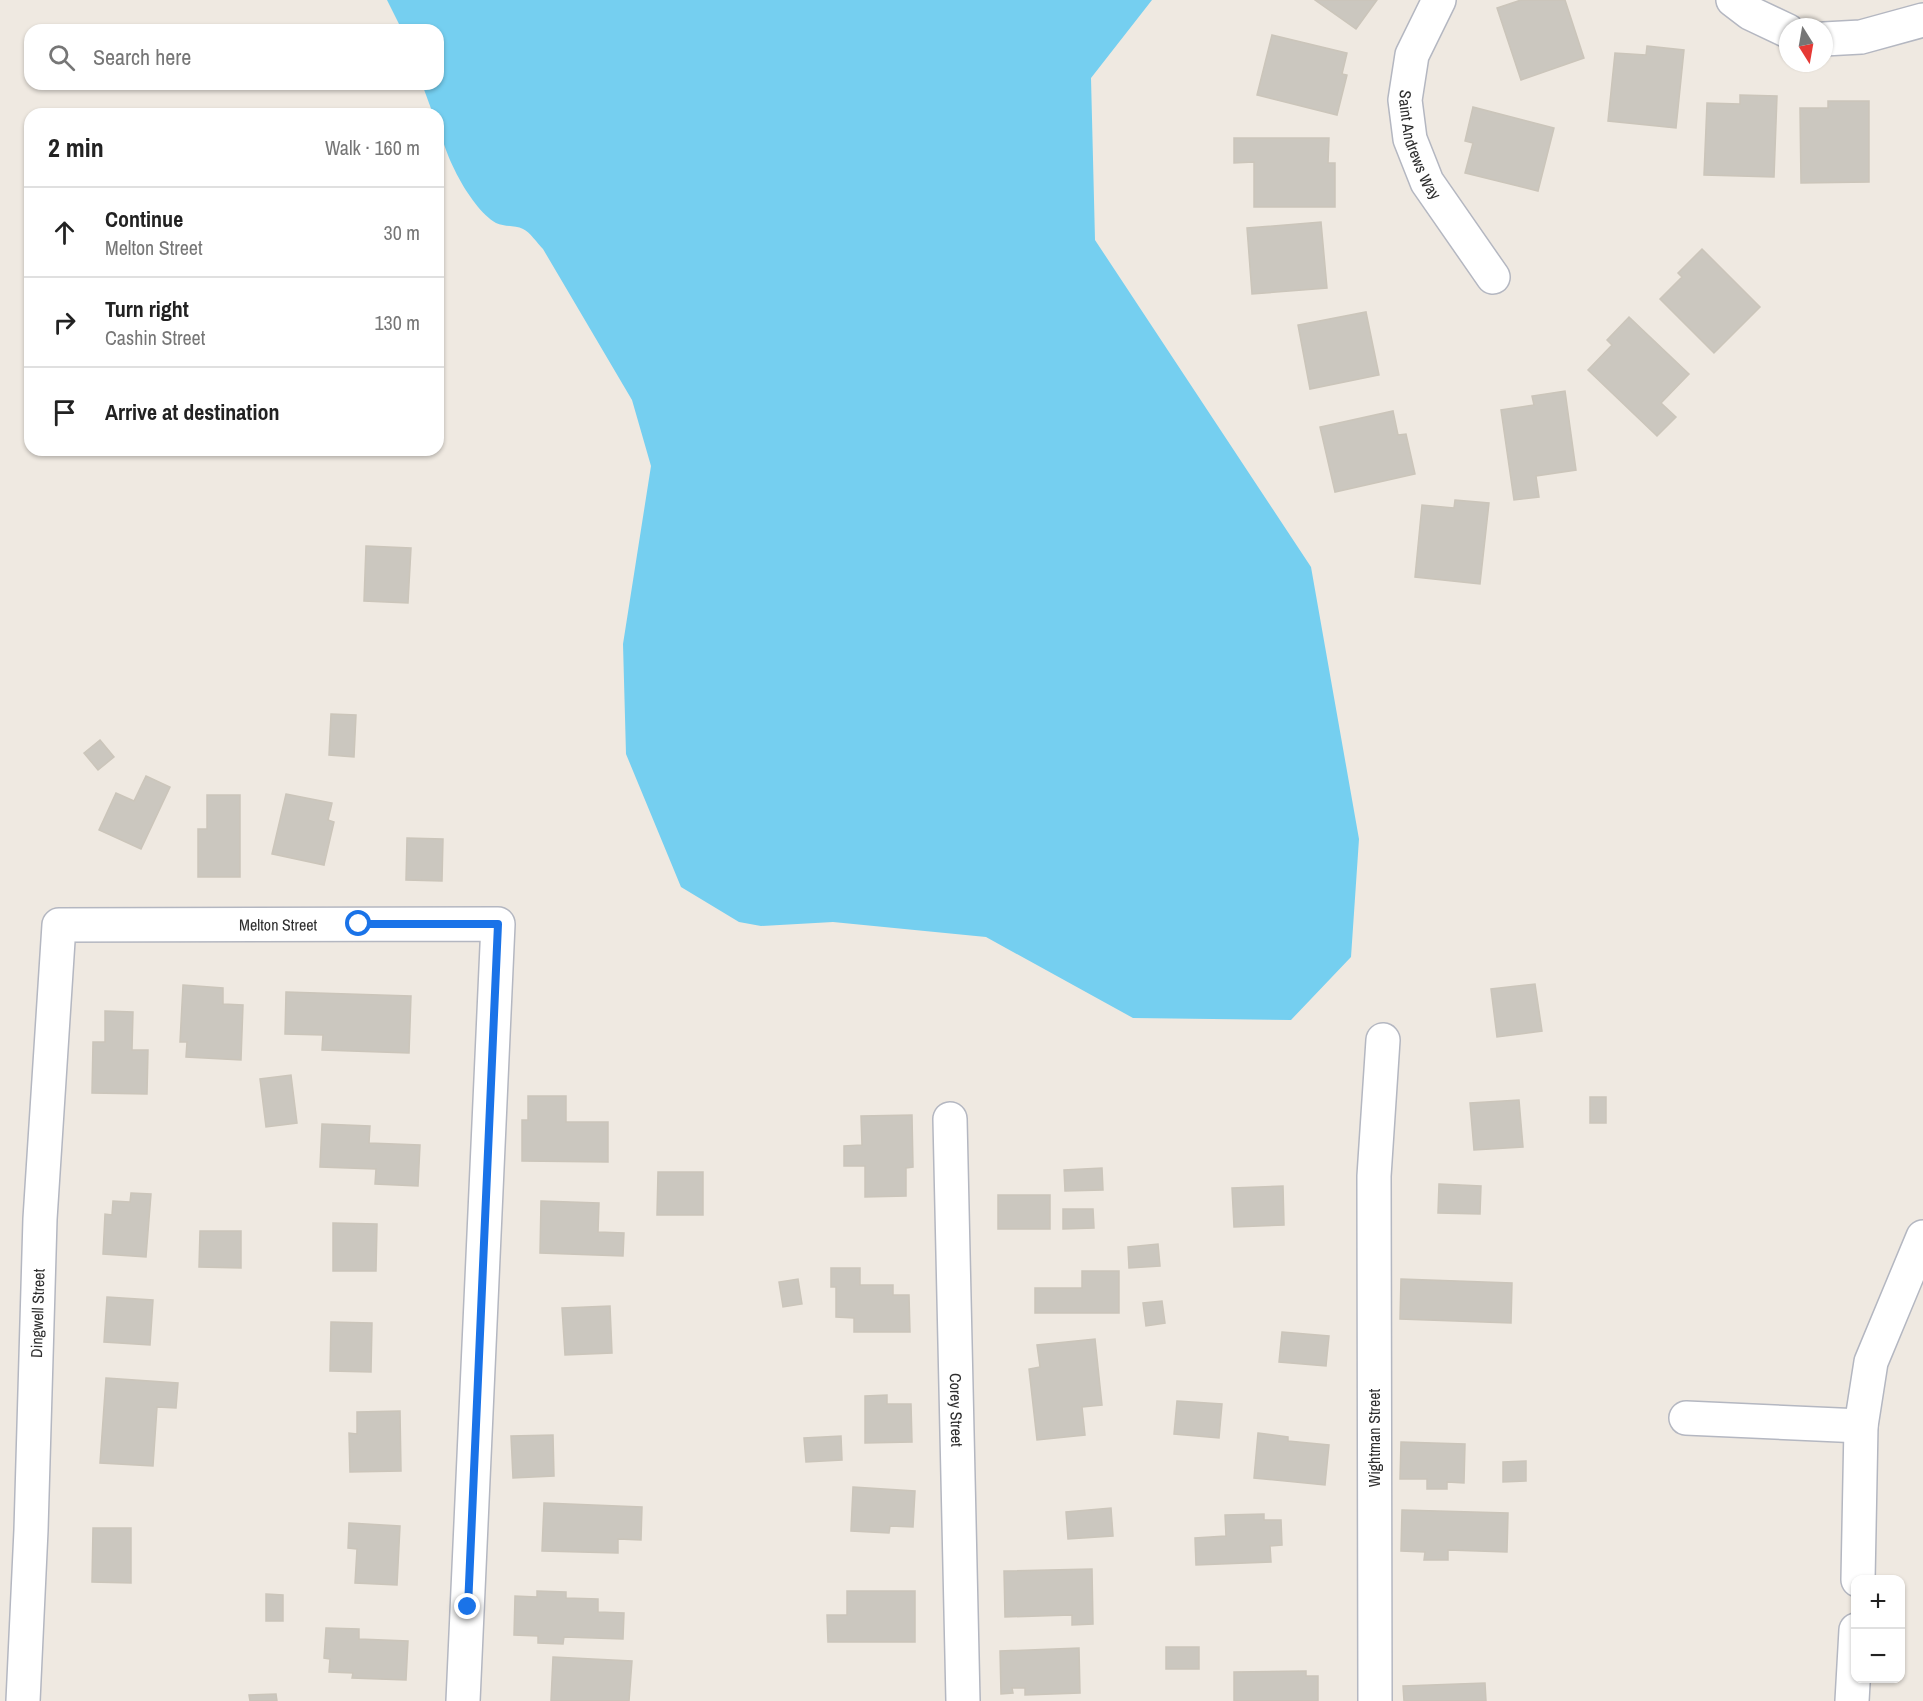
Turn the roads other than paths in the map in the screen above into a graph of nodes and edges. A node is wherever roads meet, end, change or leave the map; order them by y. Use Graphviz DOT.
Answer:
graph roads {
  1 [pos="1439,0"];
  2 [pos="1733,0"];
  3 [pos="1923,20"];
  4 [pos="1779,27"];
  5 [pos="1833,39"];
  6 [pos="1493,277"];
  7 [pos="59,925"];
  8 [pos="1383,1040"];
  9 [pos="950,1119"];
  10 [pos="1923,1237"];
  11 [pos="1686,1418"];
  12 [pos="1861,1426"];
  13 [pos="1858,1575"];
  14 [pos="1853,1683"];
  15 [pos="23,1701"];
  16 [pos="463,1701"];
  17 [pos="963,1701"];
  18 [pos="1375,1701"];
  19 [pos="1852,1701"];
  1 -- 6 [label="street, Saint Andrews Way"];
  2 -- 4 [label="street"];
  3 -- 5 [label="street"];
  7 -- 15 [label="street, Dingwell Street"];
  7 -- 16 [label="street, Melton Street"];
  8 -- 18 [label="street, Wightman Street"];
  9 -- 17 [label="street, Corey Street"];
  10 -- 12 [label="street"];
  11 -- 12 [label="street"];
  12 -- 13 [label="street"];
  14 -- 19 [label="street"];
}
